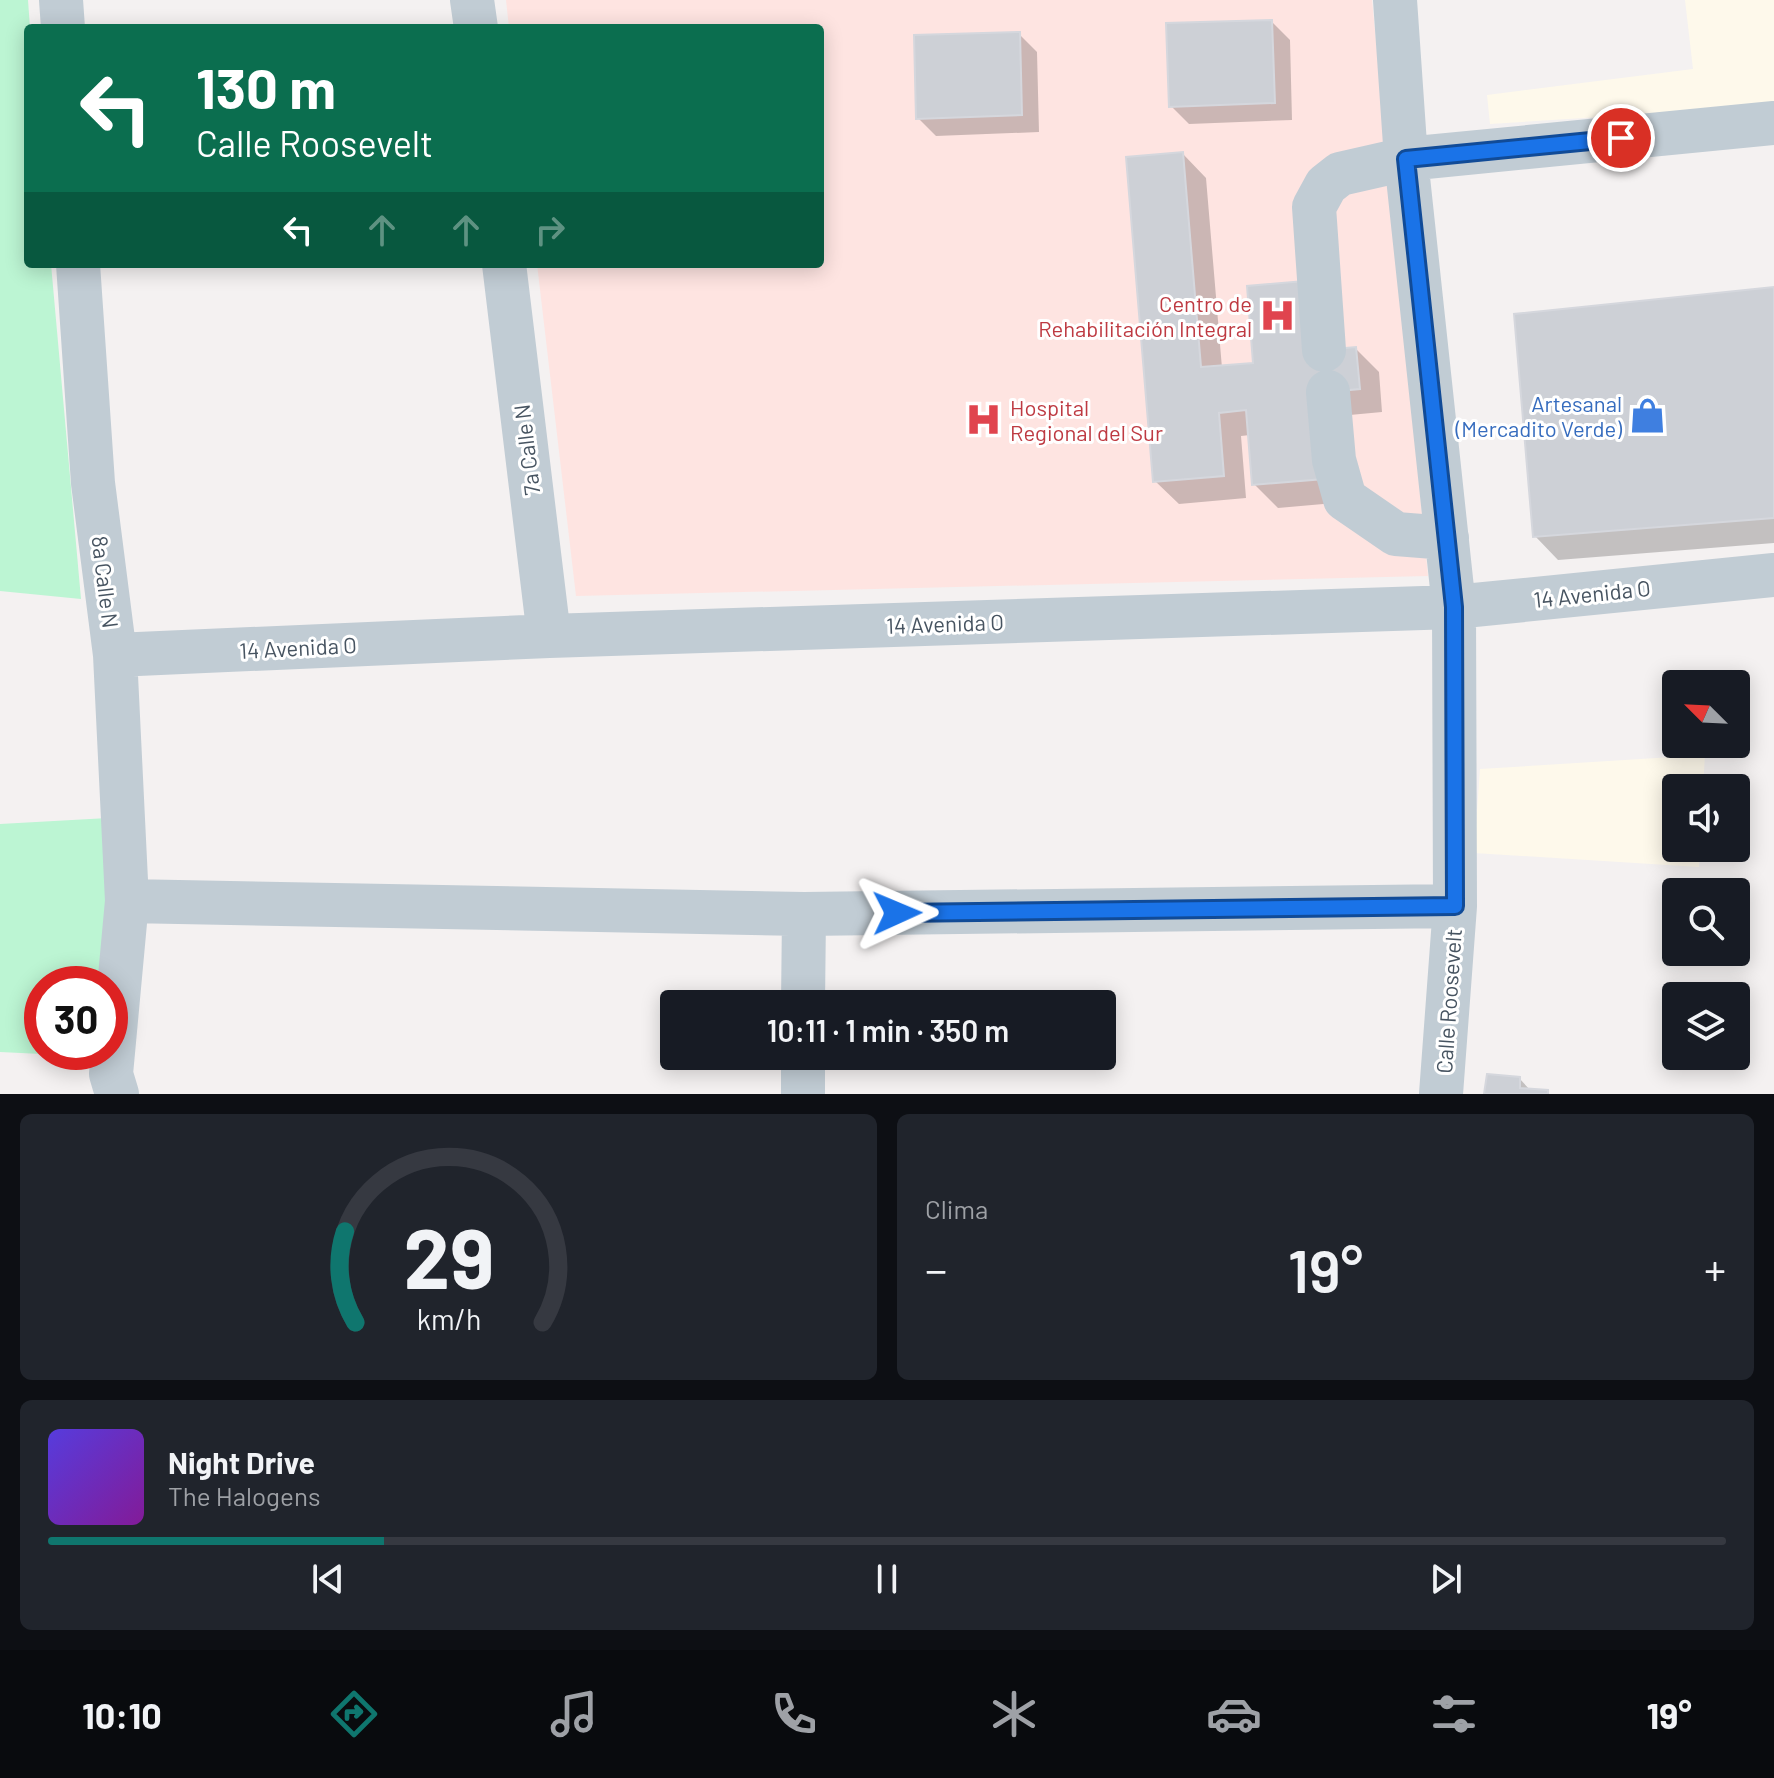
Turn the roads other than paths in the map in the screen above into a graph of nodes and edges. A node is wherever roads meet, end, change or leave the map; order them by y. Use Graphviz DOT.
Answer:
graph roads {
  1 [pos="61,0"];
  2 [pos="472,0"];
  3 [pos="1395,0"];
  4 [pos="63,24"];
  5 [pos="475,24"];
  6 [pos="1774,123"];
  7 [pos="1406,159"];
  8 [pos="78,268"];
  9 [pos="504,268"];
  10 [pos="1447,538"];
  11 [pos="1774,575"];
  12 [pos="1454,607"];
  13 [pos="549,636"];
  14 [pos="115,655"];
  15 [pos="127,901"];
  16 [pos="1455,906"];
  17 [pos="804,914"];
  18 [pos="803,990"];
  19 [pos="803,1070"];
  20 [pos="114,1084"];
  21 [pos="803,1094"];
  22 [pos="1441,1094"];
  1 -- 4 [label="street"];
  2 -- 5 [label="street"];
  3 -- 7 [label="street, Calle Roosevelt"];
  6 -- 7 [label="street"];
  7 -- 10 [label="street, Calle Roosevelt"];
  7 -- 10 [label="street"];
  8 -- 14 [label="street, 8a Calle N"];
  9 -- 13 [label="street, 7a Calle N"];
  10 -- 12 [label="street, Calle Roosevelt"];
  11 -- 12 [label="street, 14 Avenida O"];
  12 -- 13 [label="street, 14 Avenida O"];
  12 -- 16 [label="street, Calle Roosevelt"];
  13 -- 14 [label="street, 14 Avenida O"];
  14 -- 15 [label="street, 8a Calle N"];
  15 -- 17 [label="street"];
  15 -- 20 [label="street, 8a Calle N"];
  16 -- 17 [label="street"];
  16 -- 22 [label="street, Calle Roosevelt"];
  17 -- 18 [label="street"];
  19 -- 21 [label="street"];
}
